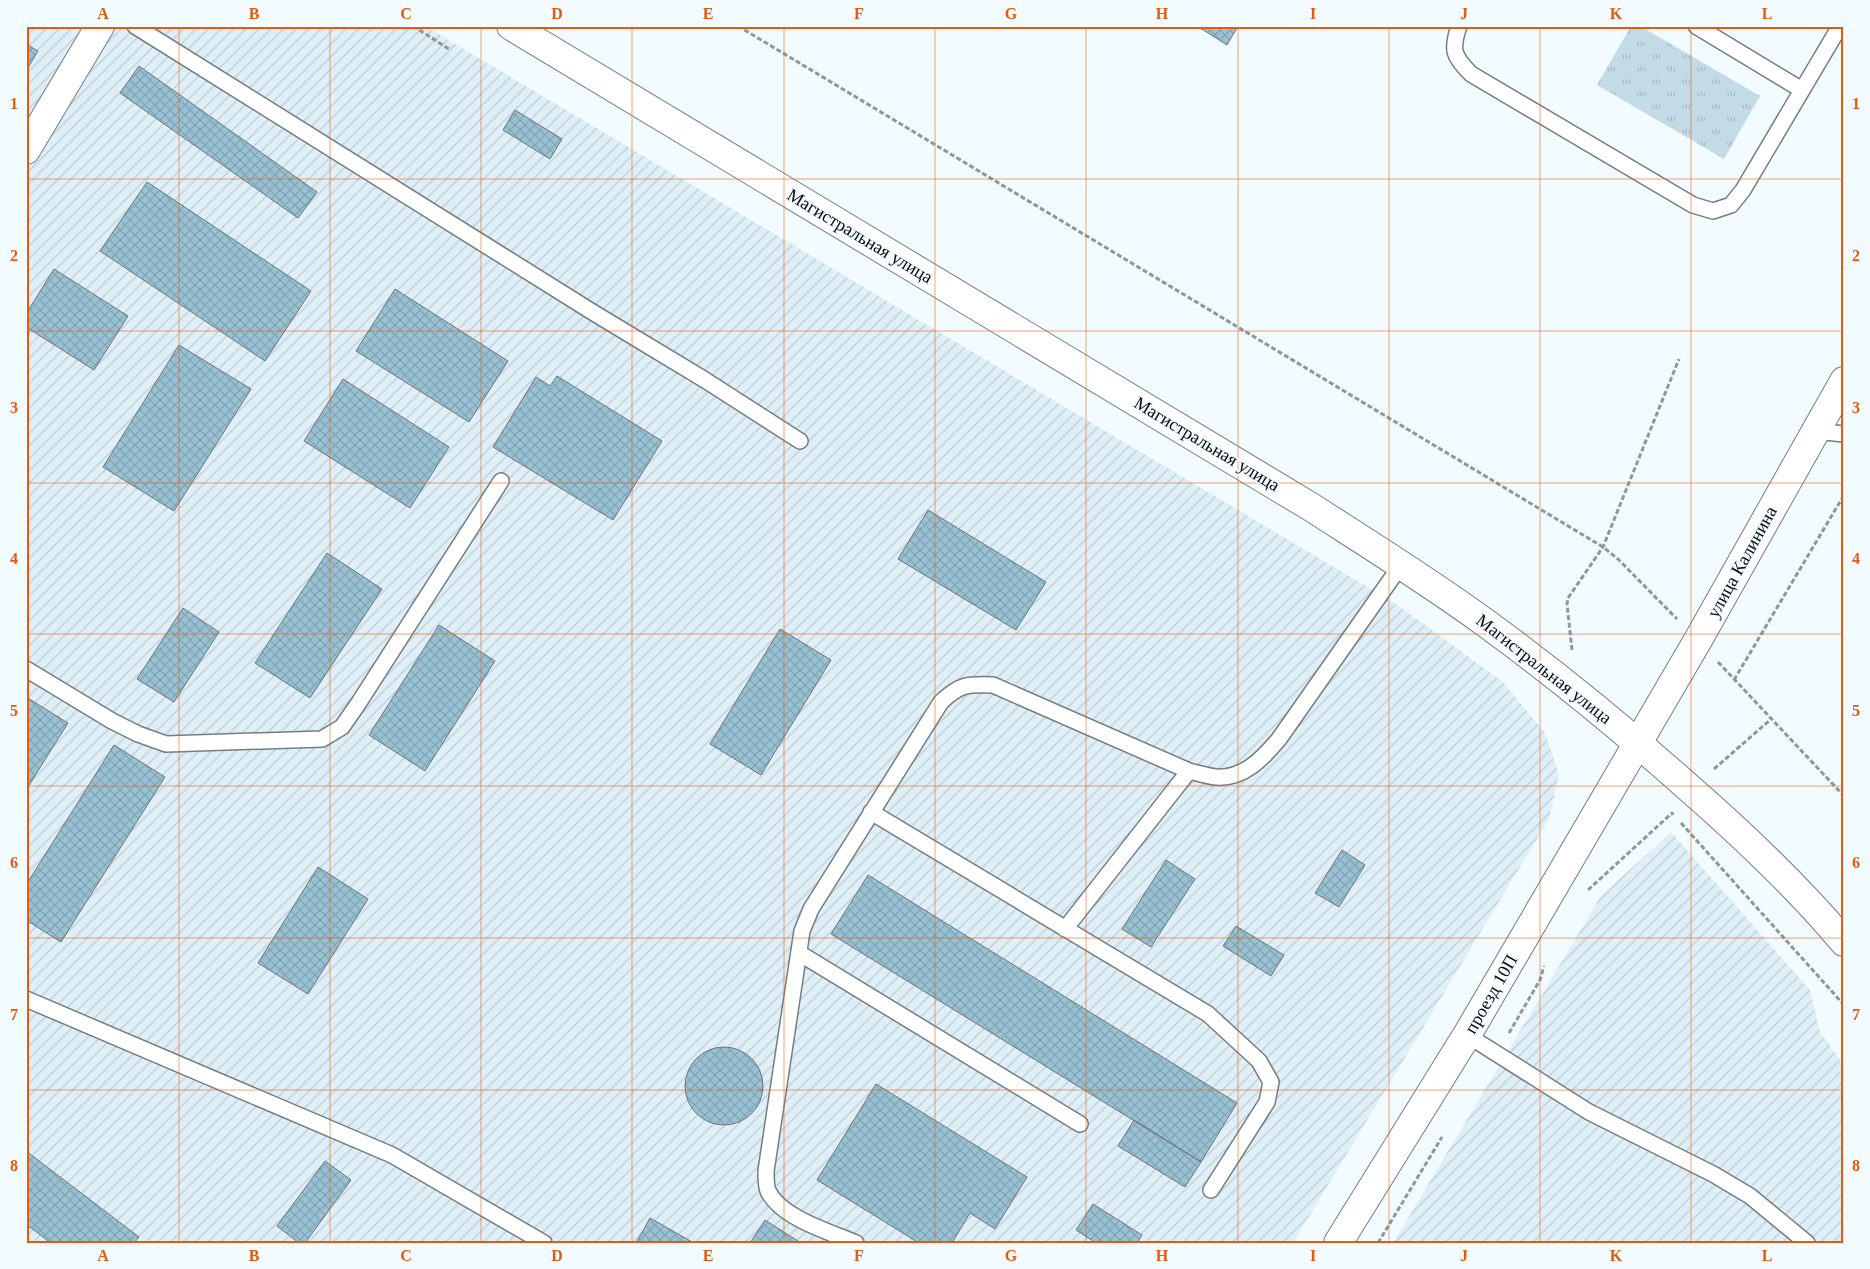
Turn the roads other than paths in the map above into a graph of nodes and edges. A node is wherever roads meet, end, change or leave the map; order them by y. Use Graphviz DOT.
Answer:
graph roads {
  1 [pos="100,26"];
  2 [pos="134,26"];
  3 [pos="510,26"];
  4 [pos="1459,26"];
  5 [pos="1696,26"];
  6 [pos="1840,26"];
  7 [pos="1802,90"];
  8 [pos="26,150"];
  9 [pos="1844,381"];
  10 [pos="1815,431"];
  11 [pos="1844,434"];
  12 [pos="800,442"];
  13 [pos="501,481"];
  14 [pos="1401,565"];
  15 [pos="26,669"];
  16 [pos="1638,742"];
  17 [pos="1189,771"];
  18 [pos="871,812"];
  19 [pos="1065,929"];
  20 [pos="1844,942"];
  21 [pos="799,953"];
  22 [pos="26,999"];
  23 [pos="1467,1035"];
  24 [pos="1080,1124"];
  25 [pos="1212,1190"];
  26 [pos="544,1243"];
  27 [pos="856,1243"];
  28 [pos="1338,1243"];
  29 [pos="1806,1243"];
  1 -- 8 [label="main road"];
  2 -- 12 [label="lane"];
  3 -- 14 [label="main road, Магистральная улица"];
  4 -- 7 [label="lane"];
  5 -- 7 [label="lane"];
  6 -- 7 [label="lane"];
  9 -- 10 [label="main road, улица Калинина"];
  10 -- 11 [label="lane"];
  10 -- 16 [label="main road, улица Калинина"];
  13 -- 15 [label="lane"];
  14 -- 16 [label="main road, Магистральная улица"];
  14 -- 17 [label="lane"];
  16 -- 20 [label="main road, Магистральная улица"];
  16 -- 23 [label="main road, проезд 10П"];
  17 -- 18 [label="lane"];
  17 -- 19 [label="lane"];
  18 -- 19 [label="lane"];
  18 -- 21 [label="lane"];
  19 -- 25 [label="lane"];
  21 -- 24 [label="lane"];
  21 -- 27 [label="lane"];
  22 -- 26 [label="lane"];
  23 -- 28 [label="main road, проезд 10П"];
  23 -- 29 [label="lane"];
}
